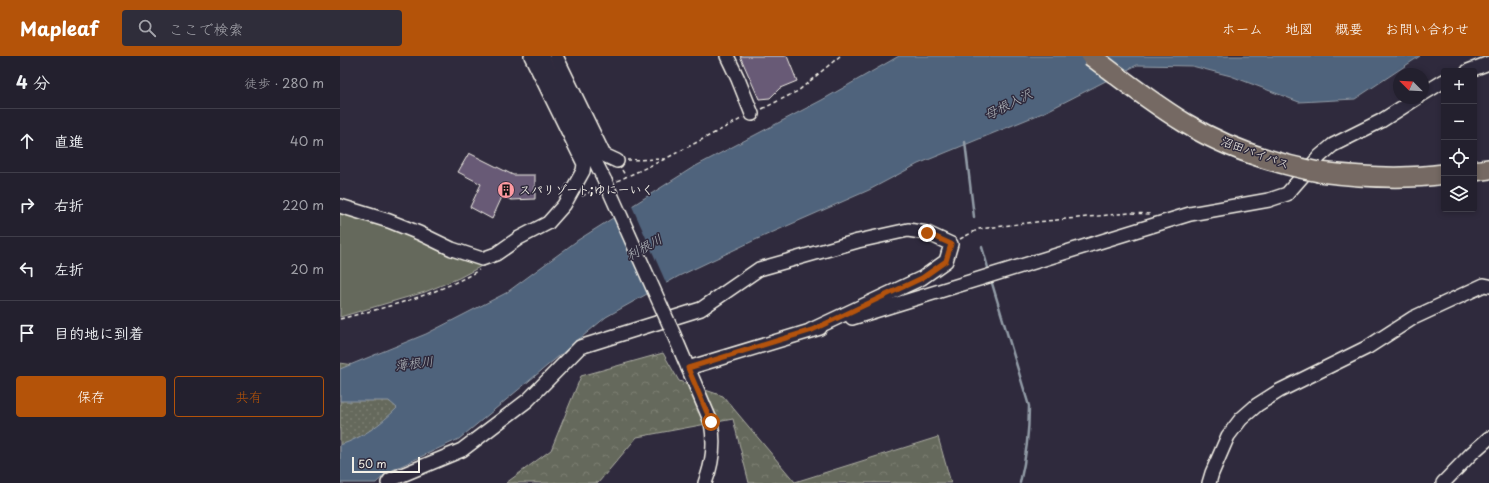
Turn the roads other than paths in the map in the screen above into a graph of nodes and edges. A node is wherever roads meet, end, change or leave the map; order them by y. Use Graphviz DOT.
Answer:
graph roads {
  1 [pos="531,56"];
  2 [pos="542,56"];
  3 [pos="556,56"];
  4 [pos="727,56"];
  5 [pos="1090,56"];
  6 [pos="1489,62"];
  7 [pos="1475,68"];
  8 [pos="1441,83"];
  9 [pos="1429,90"];
  10 [pos="1408,104"];
  11 [pos="752,114"];
  12 [pos="617,161"];
  13 [pos="1489,169"];
  14 [pos="1477,171"];
  15 [pos="1441,175"];
  16 [pos="340,206"];
  17 [pos="1489,286"];
  18 [pos="812,330"];
  19 [pos="688,368"];
  20 [pos="1489,438"];
  21 [pos="388,483"];
  22 [pos="705,483"];
  23 [pos="1209,483"];
  24 [pos="1442,483"];
  1 -- 16 [label="street"];
  2 -- 19 [label="street, bridge"];
  3 -- 12 [label="street"];
  4 -- 11 [label="street"];
  5 -- 15 [label="highway, 沼田バイパス, bridge"];
  6 -- 7 [label="street"];
  8 -- 9 [label="street"];
  10 -- 18 [label="street"];
  13 -- 14 [label="highway"];
  17 -- 23 [label="street"];
  18 -- 19 [label="street"];
  18 -- 21 [label="street"];
  19 -- 22 [label="street"];
  20 -- 24 [label="street"];
}
